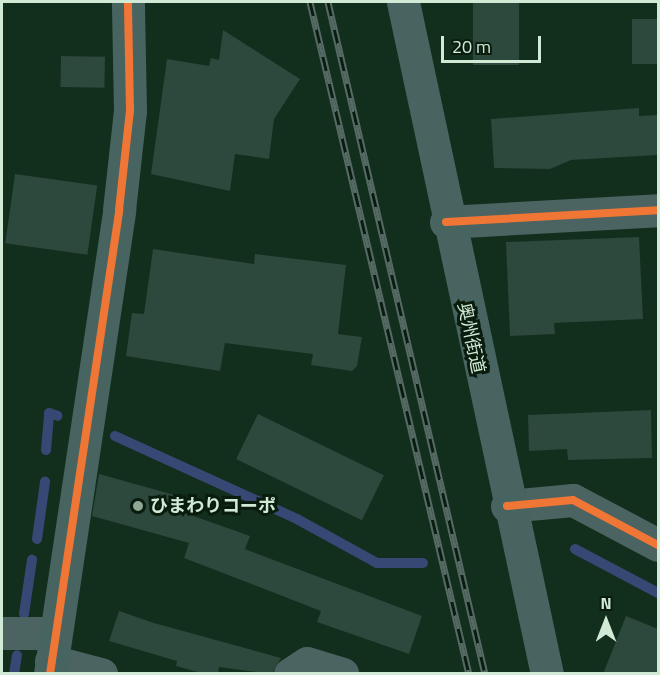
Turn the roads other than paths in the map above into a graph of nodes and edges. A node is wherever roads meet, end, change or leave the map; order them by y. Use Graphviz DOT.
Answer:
graph roads {
  1 [pos="128,2"];
  2 [pos="403,2"];
  3 [pos="658,210"];
  4 [pos="446,222"];
  5 [pos="507,506"];
  6 [pos="658,544"];
  7 [pos="2,633"];
  8 [pos="52,656"];
  9 [pos="101,674"];
  10 [pos="290,674"];
  11 [pos="342,674"];
  12 [pos="547,674"];
  1 -- 8 [label="main road"];
  2 -- 4 [label="main road, 奥州街道"];
  3 -- 4 [label="street"];
  4 -- 5 [label="main road, 奥州街道"];
  5 -- 6 [label="street"];
  5 -- 12 [label="main road, 奥州街道"];
  7 -- 8 [label="street"];
  8 -- 9 [label="street"];
  10 -- 11 [label="street"];
}
